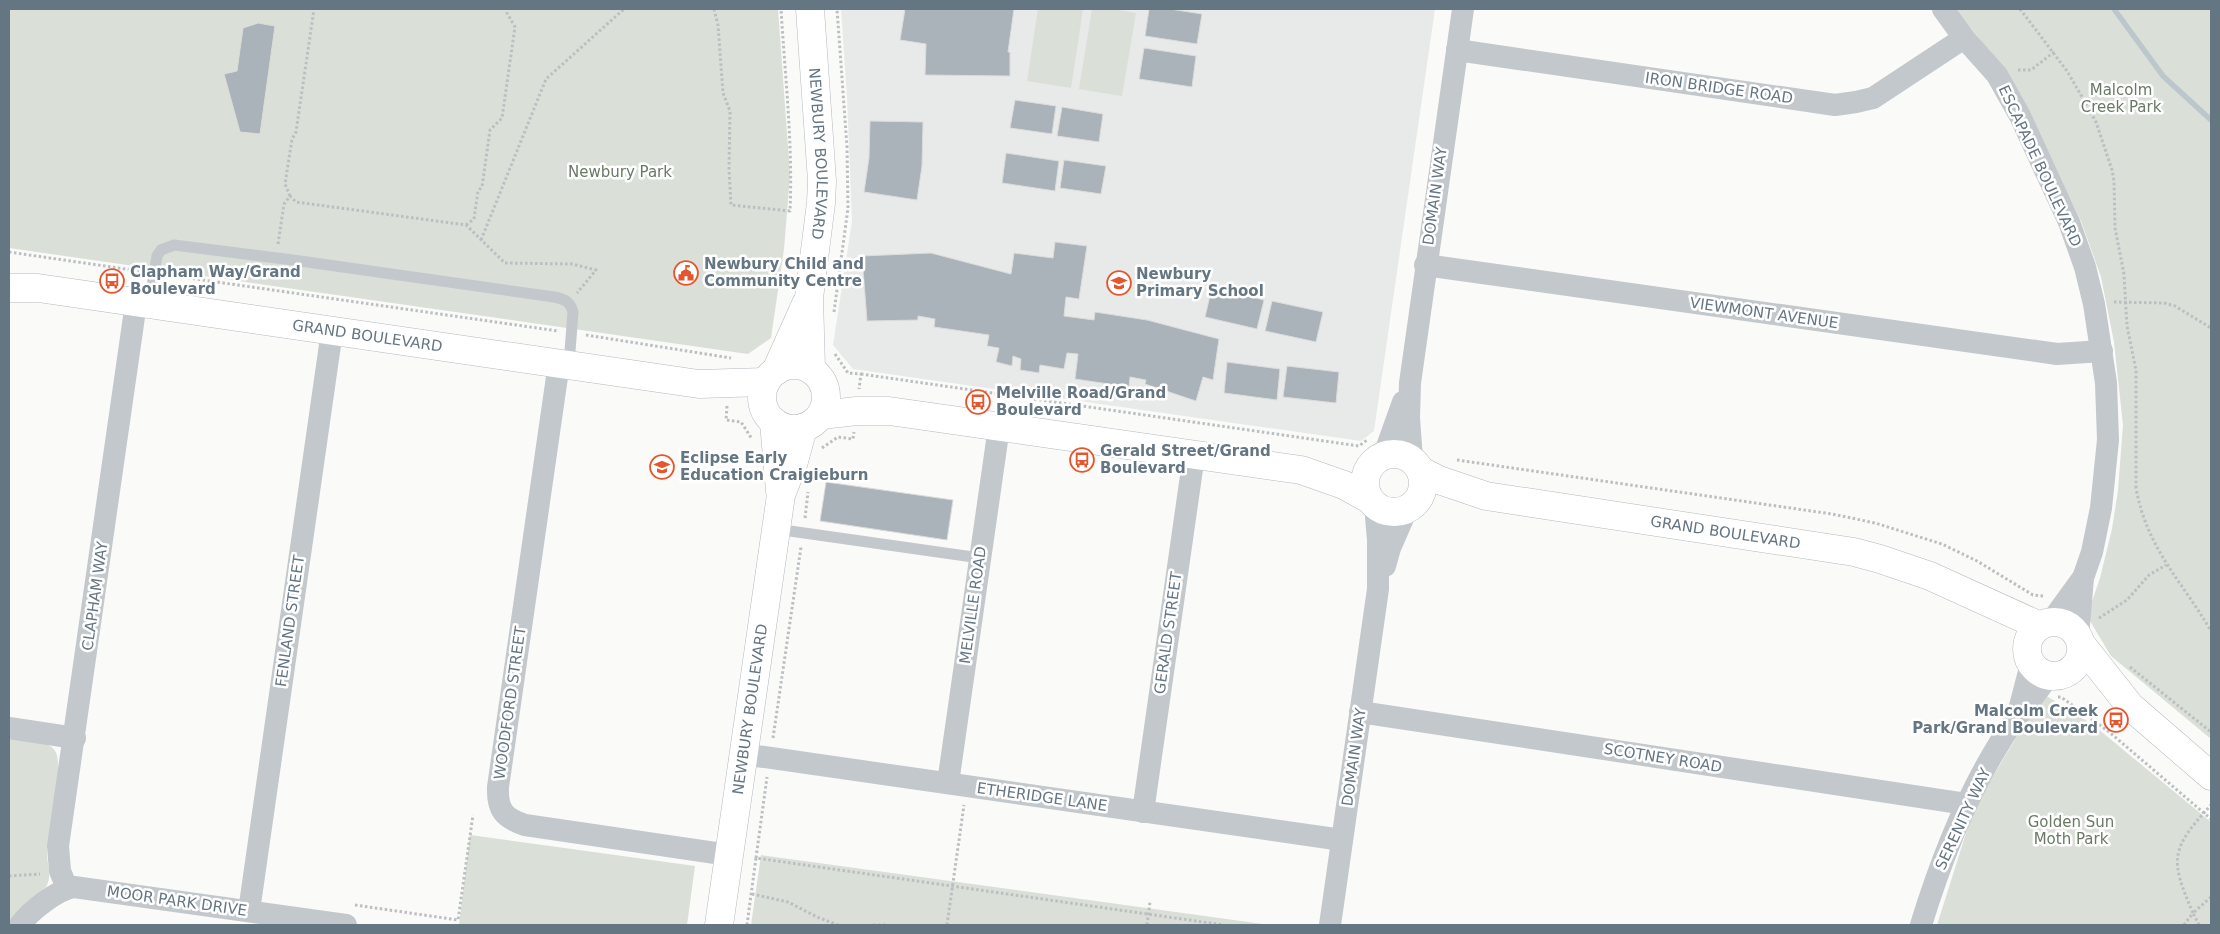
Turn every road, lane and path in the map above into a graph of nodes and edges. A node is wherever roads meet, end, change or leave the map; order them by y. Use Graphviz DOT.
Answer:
graph roads {
  1 [pos="314,9"];
  2 [pos="508,9"];
  3 [pos="624,9"];
  4 [pos="714,9"];
  5 [pos="781,9"];
  6 [pos="810,9"];
  7 [pos="837,9"];
  8 [pos="1463,9"];
  9 [pos="1943,9"];
  10 [pos="2020,9"];
  11 [pos="1964,38"];
  12 [pos="1457,50"];
  13 [pos="2054,52"];
  14 [pos="1997,75"];
  15 [pos="290,196"];
  16 [pos="466,225"];
  17 [pos="481,240"];
  18 [pos="276,258"];
  19 [pos="1425,265"];
  20 [pos="9,279"];
  21 [pos="9,288"];
  22 [pos="38,288"];
  23 [pos="301,294"];
  24 [pos="809,298"];
  25 [pos="2125,301"];
  26 [pos="142,304"];
  27 [pos="570,304"];
  28 [pos="834,316"];
  29 [pos="2211,328"];
  30 [pos="332,331"];
  31 [pos="572,333"];
  32 [pos="2102,351"];
  33 [pos="731,358"];
  34 [pos="564,364"];
  35 [pos="861,374"];
  36 [pos="771,376"];
  37 [pos="818,379"];
  38 [pos="1410,383"];
  39 [pos="699,384"];
  40 [pos="889,411"];
  41 [pos="769,416"];
  42 [pos="812,422"];
  43 [pos="999,427"];
  44 [pos="1382,452"];
  45 [pos="1194,455"];
  46 [pos="1454,460"];
  47 [pos="1416,465"];
  48 [pos="1301,470"];
  49 [pos="809,484"];
  50 [pos="781,495"];
  51 [pos="1486,496"];
  52 [pos="1372,502"];
  53 [pos="1412,506"];
  54 [pos="776,529"];
  55 [pos="803,533"];
  56 [pos="980,558"];
  57 [pos="2166,565"];
  58 [pos="2083,578"];
  59 [pos="1378,588"];
  60 [pos="1962,590"];
  61 [pos="2033,595"];
  62 [pos="2045,624"];
  63 [pos="2087,627"];
  64 [pos="2211,631"];
  65 [pos="2124,663"];
  66 [pos="2041,672"];
  67 [pos="2130,706"];
  68 [pos="1360,712"];
  69 [pos="9,728"];
  70 [pos="2211,732"];
  71 [pos="75,738"];
  72 [pos="743,754"];
  73 [pos="770,758"];
  74 [pos="2211,776"];
  75 [pos="948,783"];
  76 [pos="966,797"];
  77 [pos="1966,804"];
  78 [pos="2211,805"];
  79 [pos="1143,812"];
  80 [pos="2204,813"];
  81 [pos="473,815"];
  82 [pos="2211,819"];
  83 [pos="1342,840"];
  84 [pos="729,855"];
  85 [pos="756,858"];
  86 [pos="953,886"];
  87 [pos="67,888"];
  88 [pos="723,890"];
  89 [pos="752,894"];
  90 [pos="2211,897"];
  91 [pos="1150,902"];
  92 [pos="249,911"];
  93 [pos="2193,913"];
  94 [pos="1148,914"];
  95 [pos="458,920"];
  96 [pos="20,925"];
  97 [pos="346,925"];
  98 [pos="719,925"];
  99 [pos="747,925"];
  100 [pos="838,925"];
  101 [pos="873,925"];
  102 [pos="887,925"];
  103 [pos="947,925"];
  104 [pos="1147,925"];
  105 [pos="1224,925"];
  106 [pos="1330,925"];
  107 [pos="1921,925"];
  108 [pos="2184,925"];
  109 [pos="2199,925"];
  1 -- 15 [label="path"];
  2 -- 16 [label="path"];
  3 -- 17 [label="path"];
  4 -- 5 [label="path"];
  6 -- 24 [label="street, NEWBURY BOULEVARD"];
  7 -- 28 [label="path"];
  8 -- 12 [label="street, DOMAIN WAY"];
  9 -- 11 [label="street, ESCAPADE BOULEVARD"];
  10 -- 13 [label="path"];
  11 -- 12 [label="street, IRON BRIDGE ROAD"];
  11 -- 14 [label="street, ESCAPADE BOULEVARD"];
  12 -- 19 [label="street, DOMAIN WAY"];
  13 -- 14 [label="path"];
  13 -- 25 [label="path"];
  14 -- 32 [label="street, ESCAPADE BOULEVARD"];
  15 -- 16 [label="path"];
  15 -- 18 [label="path"];
  16 -- 17 [label="path"];
  17 -- 27 [label="path"];
  18 -- 26 [label="lane"];
  18 -- 27 [label="lane"];
  19 -- 32 [label="street, VIEWMONT AVENUE"];
  19 -- 38 [label="street, DOMAIN WAY"];
  20 -- 22 [label="street, GRAND BOULEVARD"];
  21 -- 22 [label="street, GRAND BOULEVARD"];
  22 -- 26 [label="street, GRAND BOULEVARD"];
  23 -- 31 [label="path"];
  24 -- 36 [label="street, NEWBURY BOULEVARD"];
  24 -- 37 [label="street, NEWBURY BOULEVARD"];
  25 -- 29 [label="path"];
  25 -- 57 [label="path"];
  26 -- 30 [label="street, GRAND BOULEVARD"];
  26 -- 71 [label="street, CLAPHAM WAY"];
  27 -- 31 [label="lane"];
  30 -- 34 [label="street, GRAND BOULEVARD"];
  30 -- 92 [label="street, FENLAND STREET"];
  31 -- 33 [label="path"];
  31 -- 34 [label="lane"];
  32 -- 58 [label="street, ESCAPADE BOULEVARD"];
  34 -- 39 [label="street, GRAND BOULEVARD"];
  34 -- 84 [label="street, WOODFORD STREET"];
  35 -- 44 [label="path"];
  36 -- 37 [label="street"];
  36 -- 39 [label="street, GRAND BOULEVARD"];
  36 -- 41 [label="street"];
  37 -- 40 [label="street"];
  37 -- 42 [label="street"];
  38 -- 44 [label="street, DOMAIN WAY"];
  38 -- 47 [label="street, DOMAIN WAY"];
  39 -- 41 [label="street, GRAND BOULEVARD"];
  40 -- 42 [label="street"];
  40 -- 43 [label="street"];
  41 -- 42 [label="street"];
  41 -- 50 [label="street, NEWBURY BOULEVARD"];
  42 -- 50 [label="street, NEWBURY BOULEVARD"];
  43 -- 45 [label="street"];
  43 -- 56 [label="street, MELVILLE ROAD"];
  44 -- 47 [label="street"];
  44 -- 48 [label="street"];
  44 -- 52 [label="street"];
  45 -- 48 [label="street"];
  45 -- 79 [label="street, GERALD STREET"];
  46 -- 61 [label="path"];
  47 -- 51 [label="street, GRAND BOULEVARD"];
  47 -- 53 [label="street"];
  48 -- 52 [label="street"];
  49 -- 55 [label="path"];
  50 -- 54 [label="street, NEWBURY BOULEVARD"];
  51 -- 53 [label="street, GRAND BOULEVARD"];
  51 -- 60 [label="street, GRAND BOULEVARD"];
  52 -- 53 [label="street"];
  52 -- 59 [label="street, DOMAIN WAY"];
  53 -- 59 [label="street, DOMAIN WAY"];
  54 -- 55 [label="lane"];
  54 -- 72 [label="street, NEWBURY BOULEVARD"];
  55 -- 56 [label="lane"];
  55 -- 73 [label="path"];
  56 -- 75 [label="street, MELVILLE ROAD"];
  57 -- 63 [label="path"];
  57 -- 64 [label="path"];
  58 -- 62 [label="street, ESCAPADE BOULEVARD"];
  58 -- 63 [label="street, ESCAPADE BOULEVARD"];
  59 -- 68 [label="street, DOMAIN WAY"];
  60 -- 62 [label="street, GRAND BOULEVARD"];
  60 -- 66 [label="street, GRAND BOULEVARD"];
  62 -- 63 [label="street, GRAND BOULEVARD"];
  62 -- 66 [label="street"];
  63 -- 66 [label="street"];
  63 -- 67 [label="street"];
  65 -- 70 [label="path"];
  66 -- 67 [label="street"];
  66 -- 77 [label="street, SERENITY WAY"];
  66 -- 80 [label="path"];
  67 -- 74 [label="street"];
  68 -- 77 [label="street, SCOTNEY ROAD"];
  68 -- 83 [label="street, DOMAIN WAY"];
  69 -- 71 [label="street"];
  71 -- 87 [label="street, CLAPHAM WAY"];
  72 -- 73 [label="street, ETHERIDGE LANE"];
  72 -- 84 [label="street, NEWBURY BOULEVARD"];
  73 -- 75 [label="street, ETHERIDGE LANE"];
  73 -- 85 [label="path"];
  75 -- 79 [label="street, ETHERIDGE LANE"];
  76 -- 86 [label="path"];
  77 -- 107 [label="street, SERENITY WAY"];
  78 -- 80 [label="path"];
  79 -- 83 [label="street, ETHERIDGE LANE"];
  80 -- 82 [label="path"];
  80 -- 93 [label="path"];
  81 -- 95 [label="path"];
  83 -- 106 [label="street, DOMAIN WAY"];
  84 -- 88 [label="street, NEWBURY BOULEVARD"];
  85 -- 86 [label="path"];
  85 -- 89 [label="path"];
  86 -- 94 [label="path"];
  86 -- 103 [label="path"];
  87 -- 92 [label="street, MOOR PARK DRIVE"];
  87 -- 96 [label="street"];
  88 -- 89 [label="path"];
  88 -- 98 [label="street, NEWBURY BOULEVARD"];
  89 -- 99 [label="path"];
  89 -- 100 [label="path"];
  90 -- 93 [label="path"];
  91 -- 94 [label="path"];
  92 -- 97 [label="street, MOOR PARK DRIVE"];
  93 -- 108 [label="path"];
  93 -- 109 [label="path"];
  94 -- 104 [label="path"];
  94 -- 105 [label="path"];
  101 -- 102 [label="path"];
}
